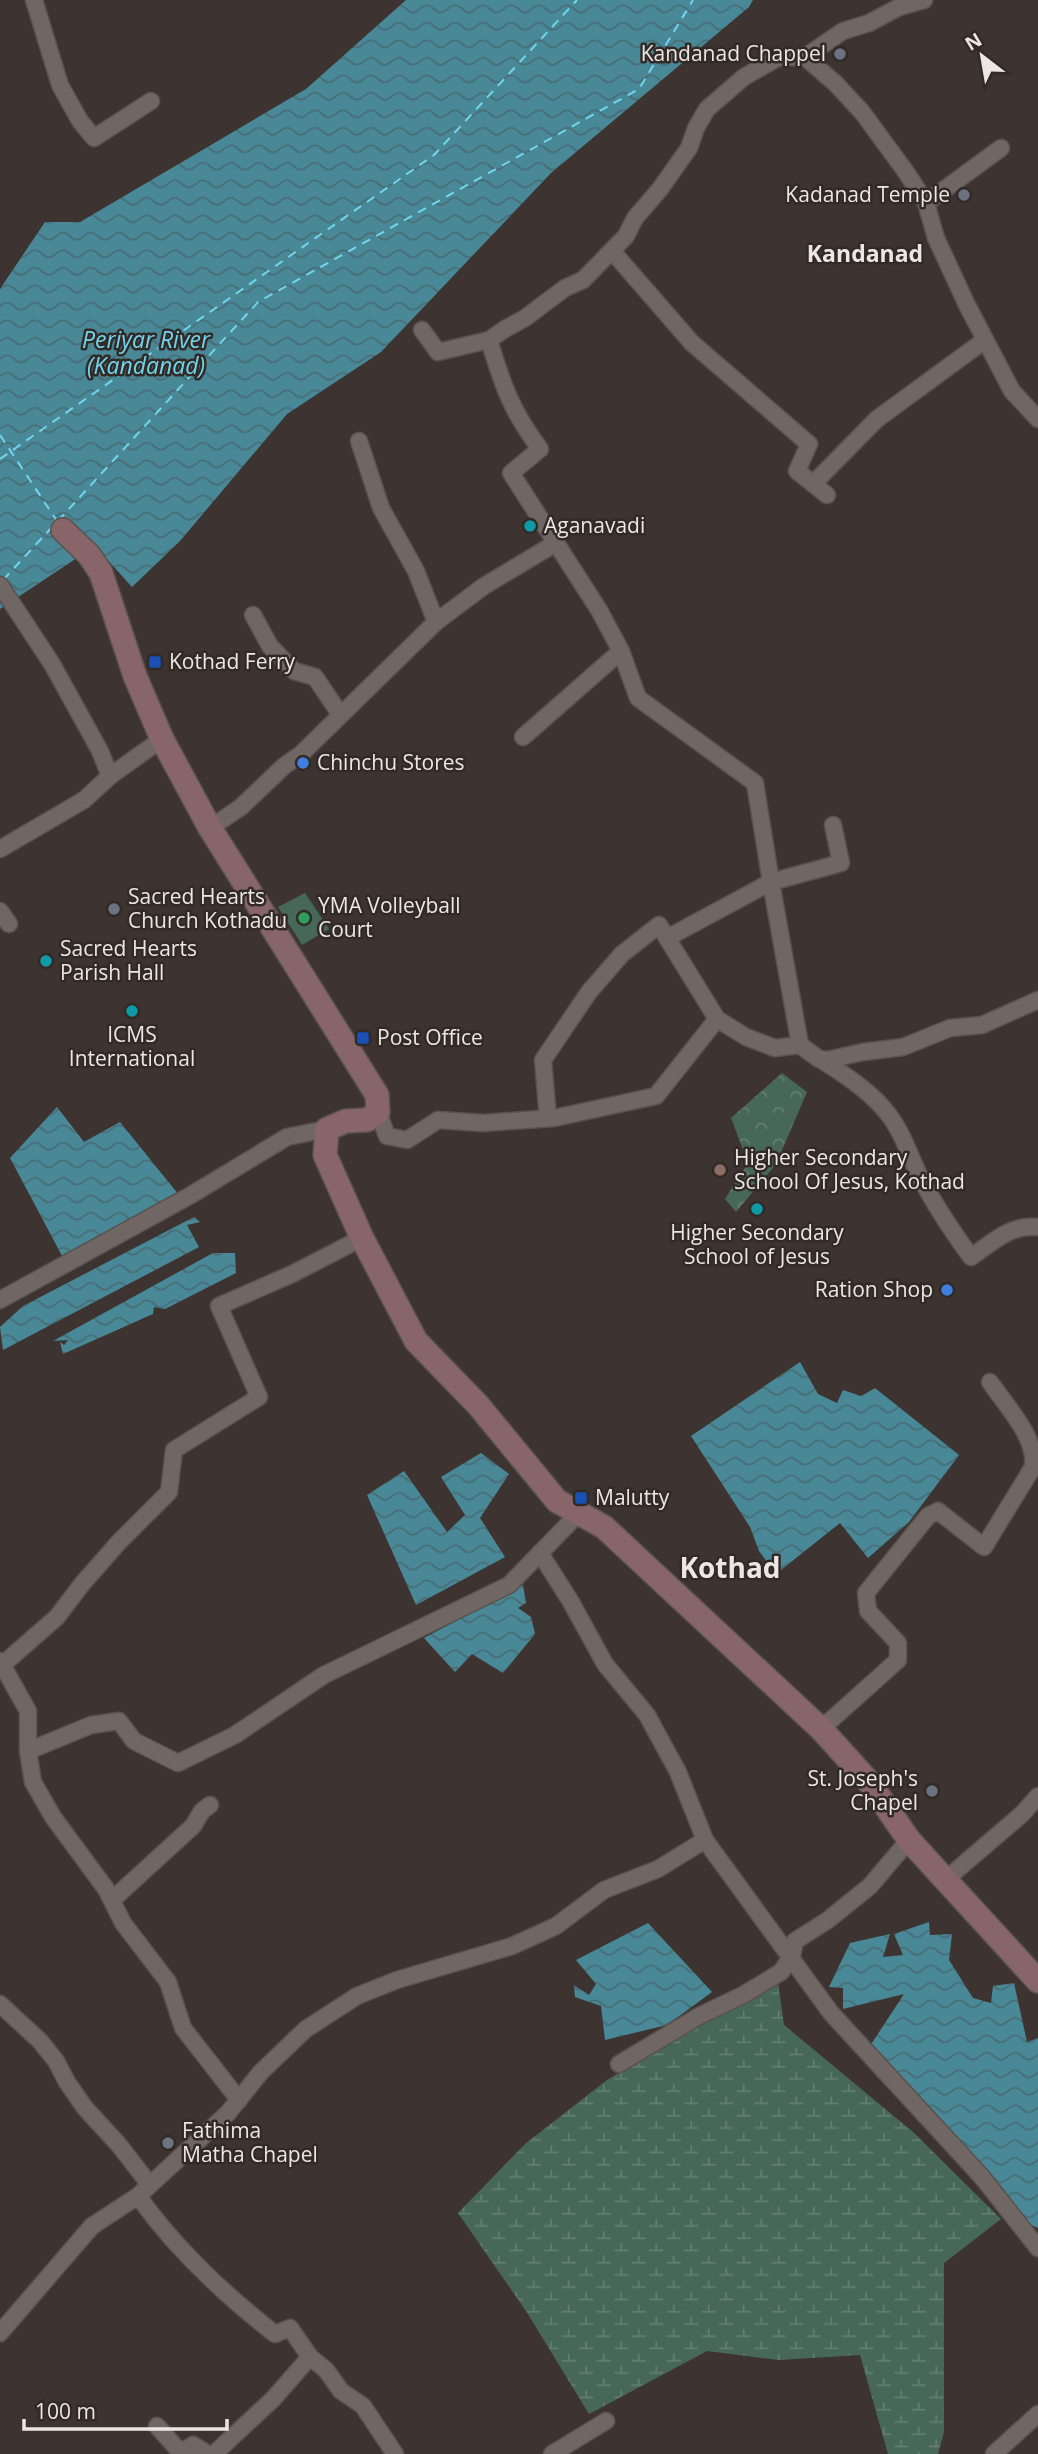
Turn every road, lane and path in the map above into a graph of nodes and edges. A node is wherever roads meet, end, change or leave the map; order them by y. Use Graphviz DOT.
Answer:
graph roads {
  1 [pos="34,0"];
  2 [pos="924,0"];
  3 [pos="805,57"];
  4 [pos="151,102"];
  5 [pos="1001,148"];
  6 [pos="926,203"];
  7 [pos="612,251"];
  8 [pos="422,330"];
  9 [pos="489,340"];
  10 [pos="985,340"];
  11 [pos="1038,419"];
  12 [pos="359,441"];
  13 [pos="813,484"];
  14 [pos="827,495"];
  15 [pos="63,530"];
  16 [pos="556,543"];
  17 [pos="0,585"];
  18 [pos="253,615"];
  19 [pos="436,622"];
  20 [pos="621,651"];
  21 [pos="340,714"];
  22 [pos="523,737"];
  23 [pos="162,739"];
  24 [pos="110,776"];
  25 [pos="834,825"];
  26 [pos="210,828"];
  27 [pos="0,849"];
  28 [pos="771,882"];
  29 [pos="667,938"];
  30 [pos="1038,1000"];
  31 [pos="717,1019"];
  32 [pos="800,1045"];
  33 [pos="819,1059"];
  34 [pos="378,1112"];
  35 [pos="548,1118"];
  36 [pos="327,1129"];
  37 [pos="1038,1227"];
  38 [pos="362,1238"];
  39 [pos="0,1300"];
  40 [pos="990,1382"];
  41 [pos="578,1514"];
  42 [pos="540,1553"];
  43 [pos="1,1664"];
  44 [pos="821,1729"];
  45 [pos="28,1751"];
  46 [pos="1038,1796"];
  47 [pos="210,1805"];
  48 [pos="705,1840"];
  49 [pos="909,1840"];
  50 [pos="944,1881"];
  51 [pos="112,1900"];
  52 [pos="792,1956"];
  53 [pos="1038,1980"];
  54 [pos="0,2004"];
  55 [pos="619,2064"];
  56 [pos="239,2100"];
  57 [pos="144,2190"];
  58 [pos="1038,2248"];
  59 [pos="0,2333"];
  60 [pos="310,2357"];
  61 [pos="1038,2414"];
  62 [pos="606,2420"];
  63 [pos="157,2426"];
  64 [pos="208,2454"];
  65 [pos="214,2454"];
  66 [pos="395,2454"];
  67 [pos="552,2454"];
  68 [pos="994,2454"];
  1 -- 4 [label="street"];
  2 -- 3 [label="street"];
  3 -- 6 [label="street"];
  3 -- 7 [label="street"];
  5 -- 6 [label="street"];
  6 -- 10 [label="street"];
  7 -- 9 [label="street"];
  7 -- 13 [label="street"];
  8 -- 9 [label="street"];
  9 -- 16 [label="street"];
  10 -- 11 [label="street"];
  10 -- 13 [label="street"];
  12 -- 19 [label="street"];
  13 -- 14 [label="street"];
  15 -- 23 [label="main road"];
  16 -- 19 [label="street"];
  16 -- 20 [label="street"];
  17 -- 24 [label="street"];
  18 -- 21 [label="street"];
  19 -- 21 [label="street"];
  20 -- 22 [label="street"];
  20 -- 28 [label="street"];
  21 -- 26 [label="street"];
  23 -- 24 [label="street"];
  23 -- 26 [label="main road"];
  24 -- 27 [label="street"];
  25 -- 28 [label="street"];
  26 -- 34 [label="main road"];
  28 -- 29 [label="street"];
  28 -- 32 [label="street"];
  29 -- 31 [label="street"];
  29 -- 35 [label="street"];
  30 -- 33 [label="street"];
  31 -- 32 [label="street"];
  31 -- 35 [label="street"];
  32 -- 33 [label="street"];
  33 -- 37 [label="street"];
  34 -- 35 [label="street"];
  34 -- 36 [label="main road"];
  36 -- 38 [label="main road"];
  36 -- 39 [label="street"];
  38 -- 41 [label="main road"];
  38 -- 43 [label="street"];
  40 -- 44 [label="street"];
  41 -- 42 [label="street"];
  41 -- 44 [label="main road"];
  42 -- 45 [label="street"];
  42 -- 48 [label="street"];
  43 -- 45 [label="street"];
  44 -- 49 [label="main road"];
  45 -- 51 [label="street"];
  46 -- 50 [label="street"];
  47 -- 51 [label="street"];
  48 -- 52 [label="street"];
  48 -- 56 [label="street"];
  49 -- 50 [label="main road"];
  49 -- 52 [label="street"];
  50 -- 53 [label="main road"];
  51 -- 56 [label="street"];
  52 -- 55 [label="street"];
  52 -- 58 [label="street"];
  54 -- 57 [label="street"];
  56 -- 57 [label="street"];
  57 -- 59 [label="street"];
  57 -- 60 [label="street"];
  60 -- 65 [label="street"];
  60 -- 66 [label="street"];
  61 -- 68 [label="street"];
  62 -- 67 [label="street"];
  63 -- 64 [label="street"];
}
